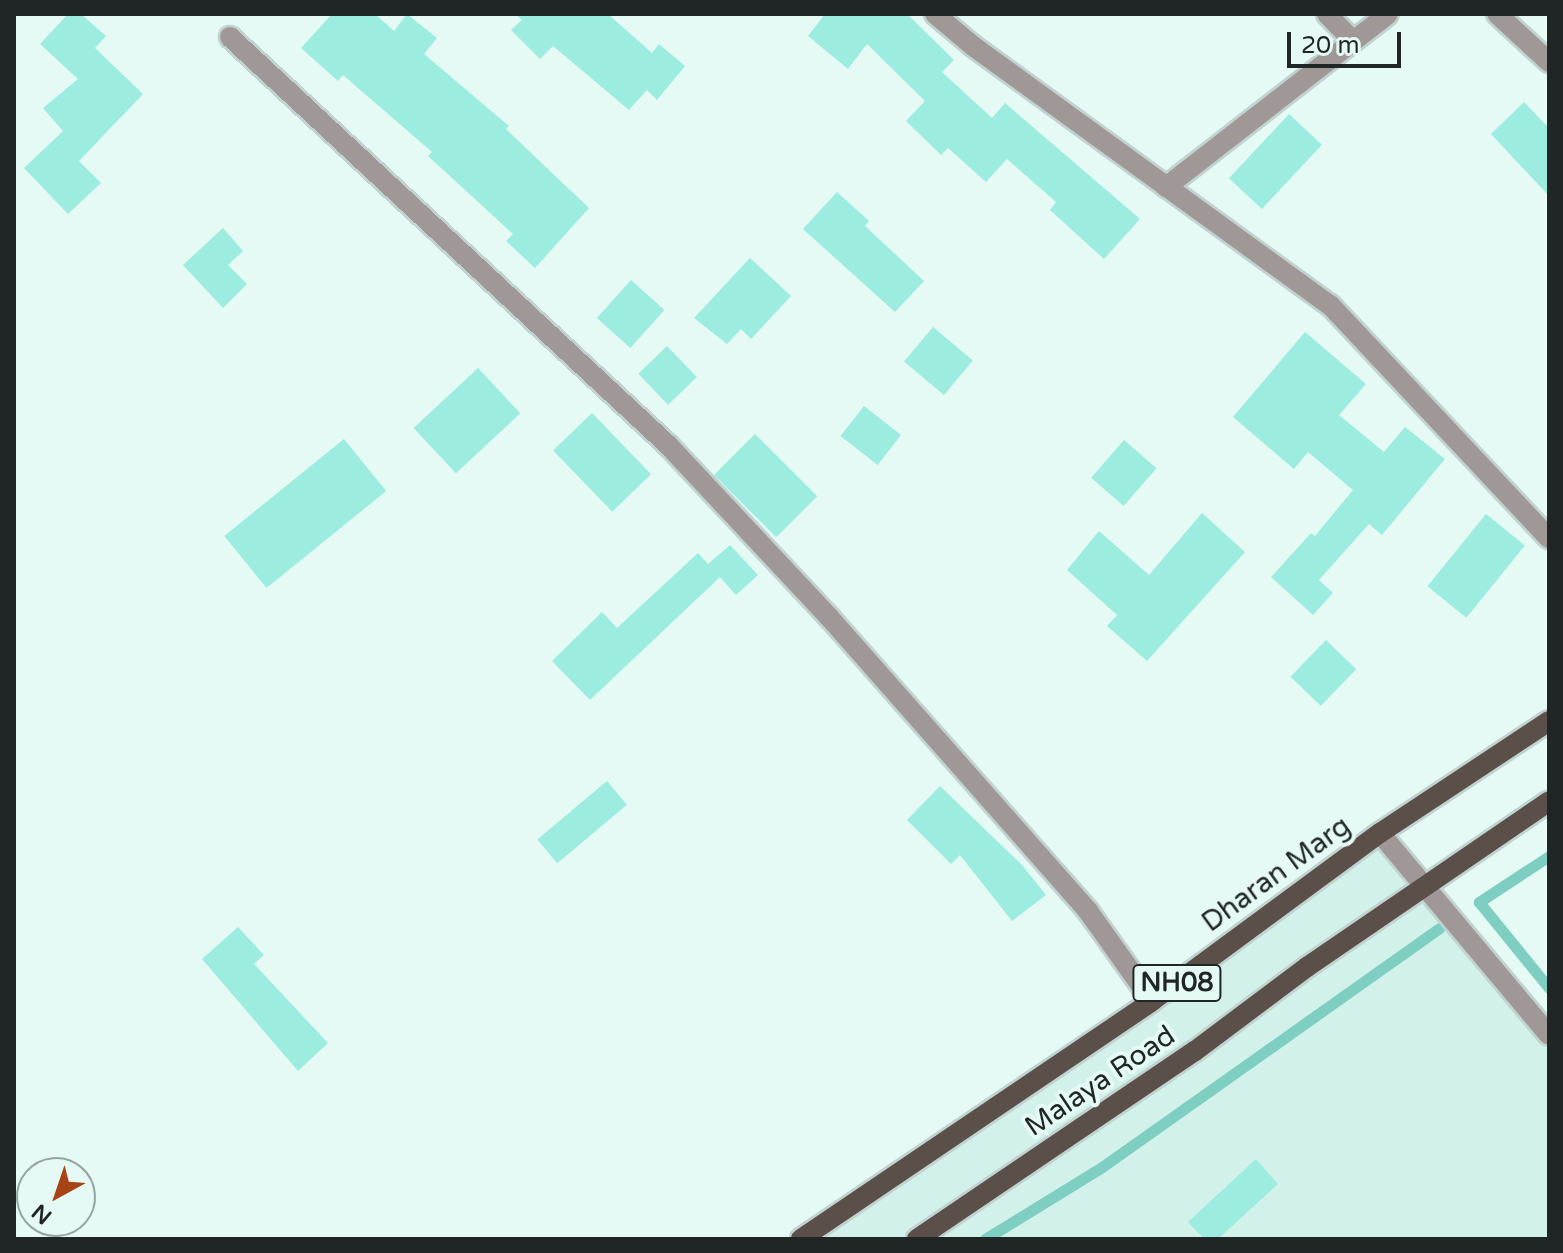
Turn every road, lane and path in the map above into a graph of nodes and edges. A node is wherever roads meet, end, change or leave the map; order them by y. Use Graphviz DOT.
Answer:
graph roads {
  1 [pos="935,14"];
  2 [pos="1327,14"];
  3 [pos="1388,14"];
  4 [pos="1497,14"];
  5 [pos="230,37"];
  6 [pos="1353,41"];
  7 [pos="1549,62"];
  8 [pos="1166,187"];
  9 [pos="1549,538"];
  10 [pos="1549,721"];
  11 [pos="1549,801"];
  12 [pos="1380,833"];
  13 [pos="1422,887"];
  14 [pos="1152,1001"];
  15 [pos="1549,1035"];
  16 [pos="801,1239"];
  17 [pos="917,1239"];
  1 -- 8 [label="street"];
  2 -- 6 [label="street"];
  3 -- 6 [label="street"];
  4 -- 7 [label="street"];
  5 -- 14 [label="street"];
  6 -- 8 [label="street"];
  8 -- 9 [label="street"];
  10 -- 12 [label="main road, Dharan Marg / NH08"];
  11 -- 13 [label="main road, Malaya Road / NH08"];
  12 -- 13 [label="street"];
  12 -- 14 [label="main road, Dharan Marg / NH08"];
  13 -- 15 [label="street"];
  13 -- 17 [label="main road, Malaya Road / NH08"];
  14 -- 16 [label="main road, Dharan Marg / NH08"];
}
